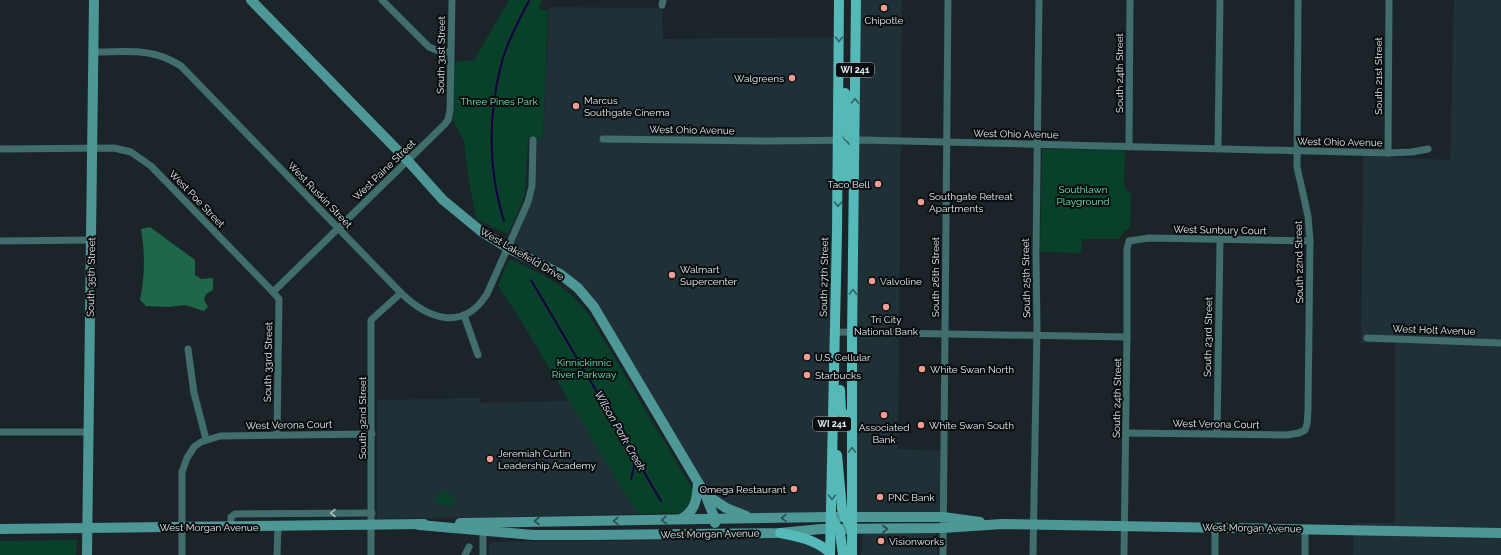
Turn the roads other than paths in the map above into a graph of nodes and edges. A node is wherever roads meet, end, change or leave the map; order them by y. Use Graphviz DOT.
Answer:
graph roads {
  1 [pos="94,0"];
  2 [pos="251,0"];
  3 [pos="382,0"];
  4 [pos="452,0"];
  5 [pos="839,0"];
  6 [pos="856,0"];
  7 [pos="948,0"];
  8 [pos="1038,0"];
  9 [pos="1130,0"];
  10 [pos="1220,0"];
  11 [pos="1298,0"];
  12 [pos="1389,0"];
  13 [pos="94,52"];
  14 [pos="451,52"];
  15 [pos="839,80"];
  16 [pos="450,110"];
  17 [pos="603,139"];
  18 [pos="533,140"];
  19 [pos="854,140"];
  20 [pos="838,141"];
  21 [pos="946,142"];
  22 [pos="1037,145"];
  23 [pos="92,147"];
  24 [pos="1129,147"];
  25 [pos="1218,148"];
  26 [pos="0,149"];
  27 [pos="1428,149"];
  28 [pos="1297,151"];
  29 [pos="1388,153"];
  30 [pos="408,161"];
  31 [pos="854,188"];
  32 [pos="338,229"];
  33 [pos="91,240"];
  34 [pos="1220,240"];
  35 [pos="0,241"];
  36 [pos="1129,241"];
  37 [pos="1310,242"];
  38 [pos="508,248"];
  39 [pos="836,262"];
  40 [pos="853,272"];
  41 [pos="274,292"];
  42 [pos="400,293"];
  43 [pos="464,315"];
  44 [pos="852,331"];
  45 [pos="835,332"];
  46 [pos="945,334"];
  47 [pos="1037,335"];
  48 [pos="1127,336"];
  49 [pos="1367,338"];
  50 [pos="1501,342"];
  51 [pos="188,349"];
  52 [pos="478,355"];
  53 [pos="834,362"];
  54 [pos="852,419"];
  55 [pos="1305,430"];
  56 [pos="832,431"];
  57 [pos="0,432"];
  58 [pos="89,432"];
  59 [pos="1126,433"];
  60 [pos="372,434"];
  61 [pos="1217,434"];
  62 [pos="277,435"];
  63 [pos="206,439"];
  64 [pos="698,483"];
  65 [pos="706,494"];
  66 [pos="372,513"];
  67 [pos="831,517"];
  68 [pos="848,517"];
  69 [pos="943,517"];
  70 [pos="755,518"];
  71 [pos="681,519"];
  72 [pos="715,519"];
  73 [pos="1002,524"];
  74 [pos="371,525"];
  75 [pos="1033,525"];
  76 [pos="483,526"];
  77 [pos="1124,526"];
  78 [pos="183,527"];
  79 [pos="231,527"];
  80 [pos="278,527"];
  81 [pos="87,528"];
  82 [pos="852,528"];
  83 [pos="943,528"];
  84 [pos="1215,528"];
  85 [pos="0,529"];
  86 [pos="835,529"];
  87 [pos="1305,529"];
  88 [pos="714,533"];
  89 [pos="780,533"];
  90 [pos="1501,533"];
  91 [pos="469,547"];
  92 [pos="830,554"];
  93 [pos="87,555"];
  94 [pos="182,555"];
  95 [pos="277,555"];
  96 [pos="371,555"];
  97 [pos="465,555"];
  98 [pos="483,555"];
  99 [pos="843,555"];
  100 [pos="852,555"];
  101 [pos="943,555"];
  102 [pos="1033,555"];
  103 [pos="1124,555"];
  104 [pos="1215,555"];
  105 [pos="1305,555"];
  1 -- 13 [label="street, South 35th Street"];
  2 -- 30 [label="street, West Lakefield Drive"];
  3 -- 14 [label="street"];
  4 -- 14 [label="street, South 31st Street"];
  5 -- 15 [label="main road, South 27th Street / WI 241, one-way"];
  19 -- 6 [label="main road, WI 241, one-way"];
  7 -- 21 [label="street, South 26th Street"];
  8 -- 22 [label="street, South 25th Street"];
  9 -- 24 [label="street, South 24th Street"];
  10 -- 25 [label="street"];
  11 -- 28 [label="street, South 22nd Street"];
  12 -- 29 [label="street, South 21st Street"];
  13 -- 23 [label="street, South 35th Street"];
  13 -- 32 [label="street, West Ruskin Street"];
  14 -- 16 [label="street, South 31st Street"];
  15 -- 19 [label="main road"];
  15 -- 20 [label="main road, South 27th Street / WI 241"];
  16 -- 30 [label="street, West Paine Street"];
  17 -- 20 [label="street, West Ohio Avenue"];
  18 -- 38 [label="street, West Ruskin Street"];
  19 -- 20 [label="street, West Ohio Avenue"];
  19 -- 21 [label="street, West Ohio Avenue"];
  19 -- 31 [label="main road, WI 241"];
  20 -- 31 [label="main road"];
  20 -- 39 [label="main road, South 27th Street / WI 241, one-way"];
  21 -- 22 [label="street, West Ohio Avenue"];
  21 -- 46 [label="street, South 26th Street"];
  22 -- 24 [label="street, West Ohio Avenue"];
  22 -- 47 [label="street, South 25th Street"];
  23 -- 26 [label="street"];
  23 -- 33 [label="street, South 35th Street"];
  23 -- 41 [label="street, West Poe Street"];
  24 -- 25 [label="street, West Ohio Avenue"];
  25 -- 28 [label="street, West Ohio Avenue"];
  27 -- 29 [label="street, West Ohio Avenue"];
  28 -- 29 [label="street, West Ohio Avenue"];
  28 -- 37 [label="street, South 22nd Street"];
  30 -- 32 [label="street, West Paine Street"];
  30 -- 38 [label="street, West Lakefield Drive"];
  31 -- 40 [label="main road, WI 241"];
  32 -- 41 [label="street, West Paine Street"];
  32 -- 42 [label="street, West Ruskin Street"];
  33 -- 35 [label="street"];
  33 -- 58 [label="street, South 35th Street"];
  34 -- 36 [label="street, West Sunbury Court"];
  34 -- 37 [label="street, West Sunbury Court"];
  34 -- 61 [label="street, South 23rd Street"];
  36 -- 48 [label="street, South 24th Street"];
  37 -- 55 [label="street, South 22nd Street"];
  38 -- 43 [label="street, West Ruskin Street"];
  38 -- 64 [label="street, West Lakefield Drive"];
  39 -- 40 [label="main road"];
  39 -- 45 [label="main road, South 27th Street / WI 241"];
  44 -- 40 [label="main road, WI 241, one-way"];
  41 -- 62 [label="street, South 33rd Street"];
  42 -- 43 [label="street, West Ruskin Street"];
  42 -- 60 [label="street, South 32nd Street"];
  43 -- 52 [label="street"];
  44 -- 45 [label="street"];
  44 -- 46 [label="street"];
  44 -- 54 [label="main road, WI 241"];
  45 -- 53 [label="main road, South 27th Street / WI 241"];
  46 -- 47 [label="street"];
  46 -- 69 [label="street, South 26th Street"];
  47 -- 48 [label="street"];
  47 -- 75 [label="street, South 25th Street"];
  48 -- 59 [label="street, South 24th Street"];
  49 -- 50 [label="street, West Holt Avenue"];
  51 -- 63 [label="street"];
  53 -- 54 [label="main road"];
  53 -- 56 [label="main road, South 27th Street / WI 241"];
  68 -- 54 [label="main road, WI 241, one-way"];
  55 -- 61 [label="street, West Verona Court"];
  56 -- 67 [label="main road, South 27th Street / WI 241, one-way"];
  56 -- 68 [label="main road"];
  57 -- 58 [label="street"];
  58 -- 81 [label="street, South 35th Street"];
  59 -- 61 [label="street, West Verona Court"];
  59 -- 77 [label="street, South 24th Street"];
  60 -- 62 [label="street, West Verona Court"];
  60 -- 66 [label="street, South 32nd Street"];
  62 -- 63 [label="street, West Verona Court"];
  63 -- 78 [label="street"];
  64 -- 65 [label="street, West Lakefield Drive"];
  64 -- 71 [label="street"];
  65 -- 70 [label="street"];
  65 -- 72 [label="street, West Lakefield Drive"];
  66 -- 74 [label="street, South 32nd Street"];
  66 -- 79 [label="street, one-way"];
  67 -- 68 [label="street, West Morgan Avenue"];
  67 -- 70 [label="street, West Morgan Avenue, one-way"];
  67 -- 86 [label="main road"];
  68 -- 69 [label="street, West Morgan Avenue"];
  68 -- 82 [label="main road"];
  69 -- 73 [label="street, West Morgan Avenue"];
  69 -- 83 [label="street, South 26th Street"];
  70 -- 72 [label="street, West Morgan Avenue"];
  71 -- 72 [label="street, West Morgan Avenue"];
  71 -- 76 [label="street, West Morgan Avenue, one-way"];
  72 -- 88 [label="street, West Lakefield Drive"];
  73 -- 75 [label="street, West Morgan Avenue"];
  73 -- 83 [label="street, West Morgan Avenue"];
  74 -- 76 [label="street, West Morgan Avenue"];
  74 -- 80 [label="street, West Morgan Avenue"];
  74 -- 96 [label="street, South 32nd Street"];
  75 -- 77 [label="street, West Morgan Avenue"];
  75 -- 102 [label="street, South 25th Street"];
  76 -- 88 [label="street, West Morgan Avenue"];
  76 -- 98 [label="street"];
  77 -- 84 [label="street, West Morgan Avenue"];
  77 -- 103 [label="street, South 24th Street"];
  78 -- 79 [label="street, West Morgan Avenue"];
  78 -- 81 [label="street, West Morgan Avenue"];
  78 -- 94 [label="street"];
  79 -- 80 [label="street, West Morgan Avenue"];
  80 -- 95 [label="street"];
  81 -- 85 [label="street, West Morgan Avenue"];
  81 -- 93 [label="street, South 35th Street"];
  82 -- 83 [label="street, West Morgan Avenue, one-way"];
  82 -- 86 [label="street, West Morgan Avenue"];
  82 -- 100 [label="main road"];
  83 -- 101 [label="street, South 26th Street"];
  84 -- 87 [label="street, West Morgan Avenue"];
  84 -- 104 [label="street"];
  86 -- 89 [label="street, West Morgan Avenue"];
  86 -- 92 [label="main road"];
  86 -- 99 [label="main road"];
  87 -- 90 [label="street, West Morgan Avenue"];
  87 -- 105 [label="street"];
  88 -- 89 [label="street, West Morgan Avenue"];
  89 -- 92 [label="main road"];
  91 -- 97 [label="street"];
}
